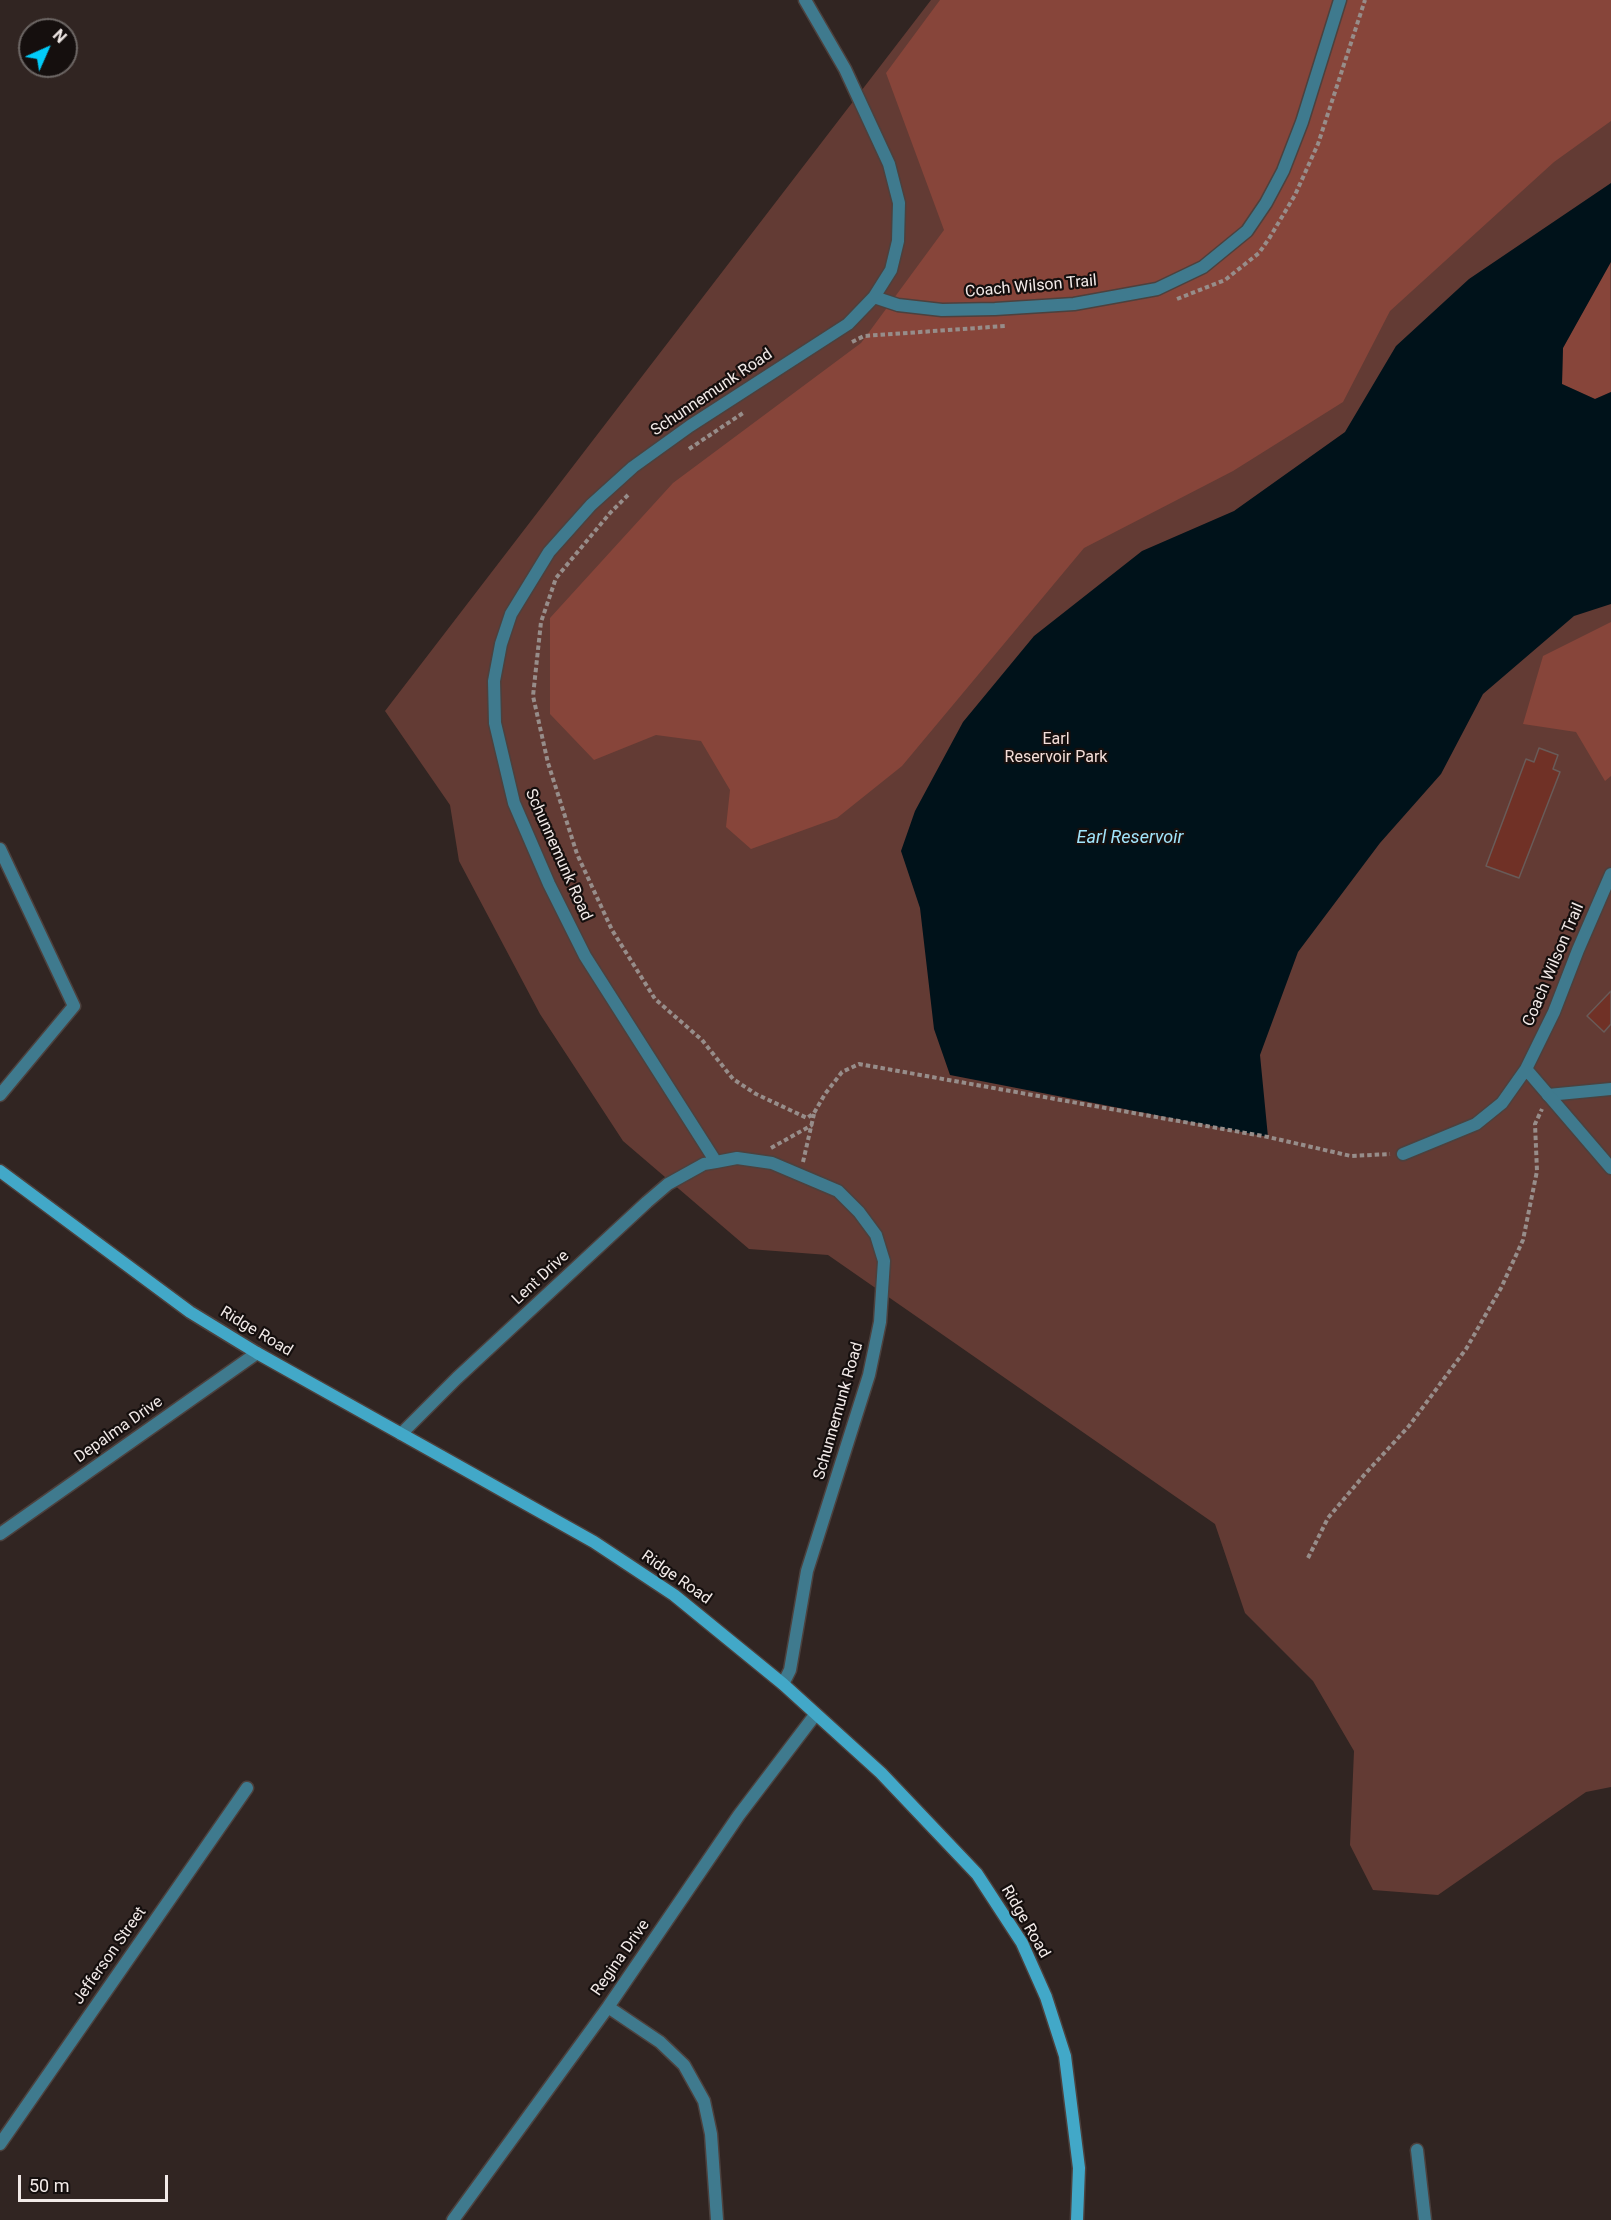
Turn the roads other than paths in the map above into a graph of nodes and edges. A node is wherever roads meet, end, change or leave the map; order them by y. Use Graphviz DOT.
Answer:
graph roads {
  1 [pos="805,0"];
  2 [pos="1340,0"];
  3 [pos="874,297"];
  4 [pos="0,849"];
  5 [pos="1611,874"];
  6 [pos="1526,1069"];
  7 [pos="1611,1089"];
  8 [pos="0,1095"];
  9 [pos="1548,1095"];
  10 [pos="1403,1154"];
  11 [pos="716,1162"];
  12 [pos="1611,1168"];
  13 [pos="0,1172"];
  14 [pos="256,1353"];
  15 [pos="400,1434"];
  16 [pos="0,1534"];
  17 [pos="783,1684"];
  18 [pos="815,1714"];
  19 [pos="247,1788"];
  20 [pos="608,2007"];
  21 [pos="0,2144"];
  22 [pos="1417,2150"];
  23 [pos="453,2220"];
  24 [pos="717,2220"];
  25 [pos="1077,2220"];
  26 [pos="1425,2220"];
  1 -- 3 [label="street, Schunnemunk Road"];
  2 -- 3 [label="street, Coach Wilson Trail"];
  3 -- 11 [label="street, Schunnemunk Road"];
  4 -- 8 [label="street"];
  5 -- 6 [label="street, Coach Wilson Trail"];
  6 -- 9 [label="street"];
  6 -- 10 [label="street, Coach Wilson Trail"];
  7 -- 9 [label="street"];
  9 -- 12 [label="street"];
  11 -- 15 [label="street, Lent Drive"];
  11 -- 17 [label="street, Schunnemunk Road"];
  13 -- 14 [label="street, Ridge Road"];
  14 -- 15 [label="street, Ridge Road"];
  14 -- 16 [label="street, Depalma Drive"];
  15 -- 17 [label="street, Ridge Road"];
  17 -- 18 [label="street, Ridge Road"];
  18 -- 20 [label="street, Regina Drive"];
  18 -- 25 [label="street, Ridge Road"];
  19 -- 21 [label="street, Jefferson Street"];
  20 -- 23 [label="street, Regina Drive"];
  20 -- 24 [label="street"];
  22 -- 26 [label="street"];
}
